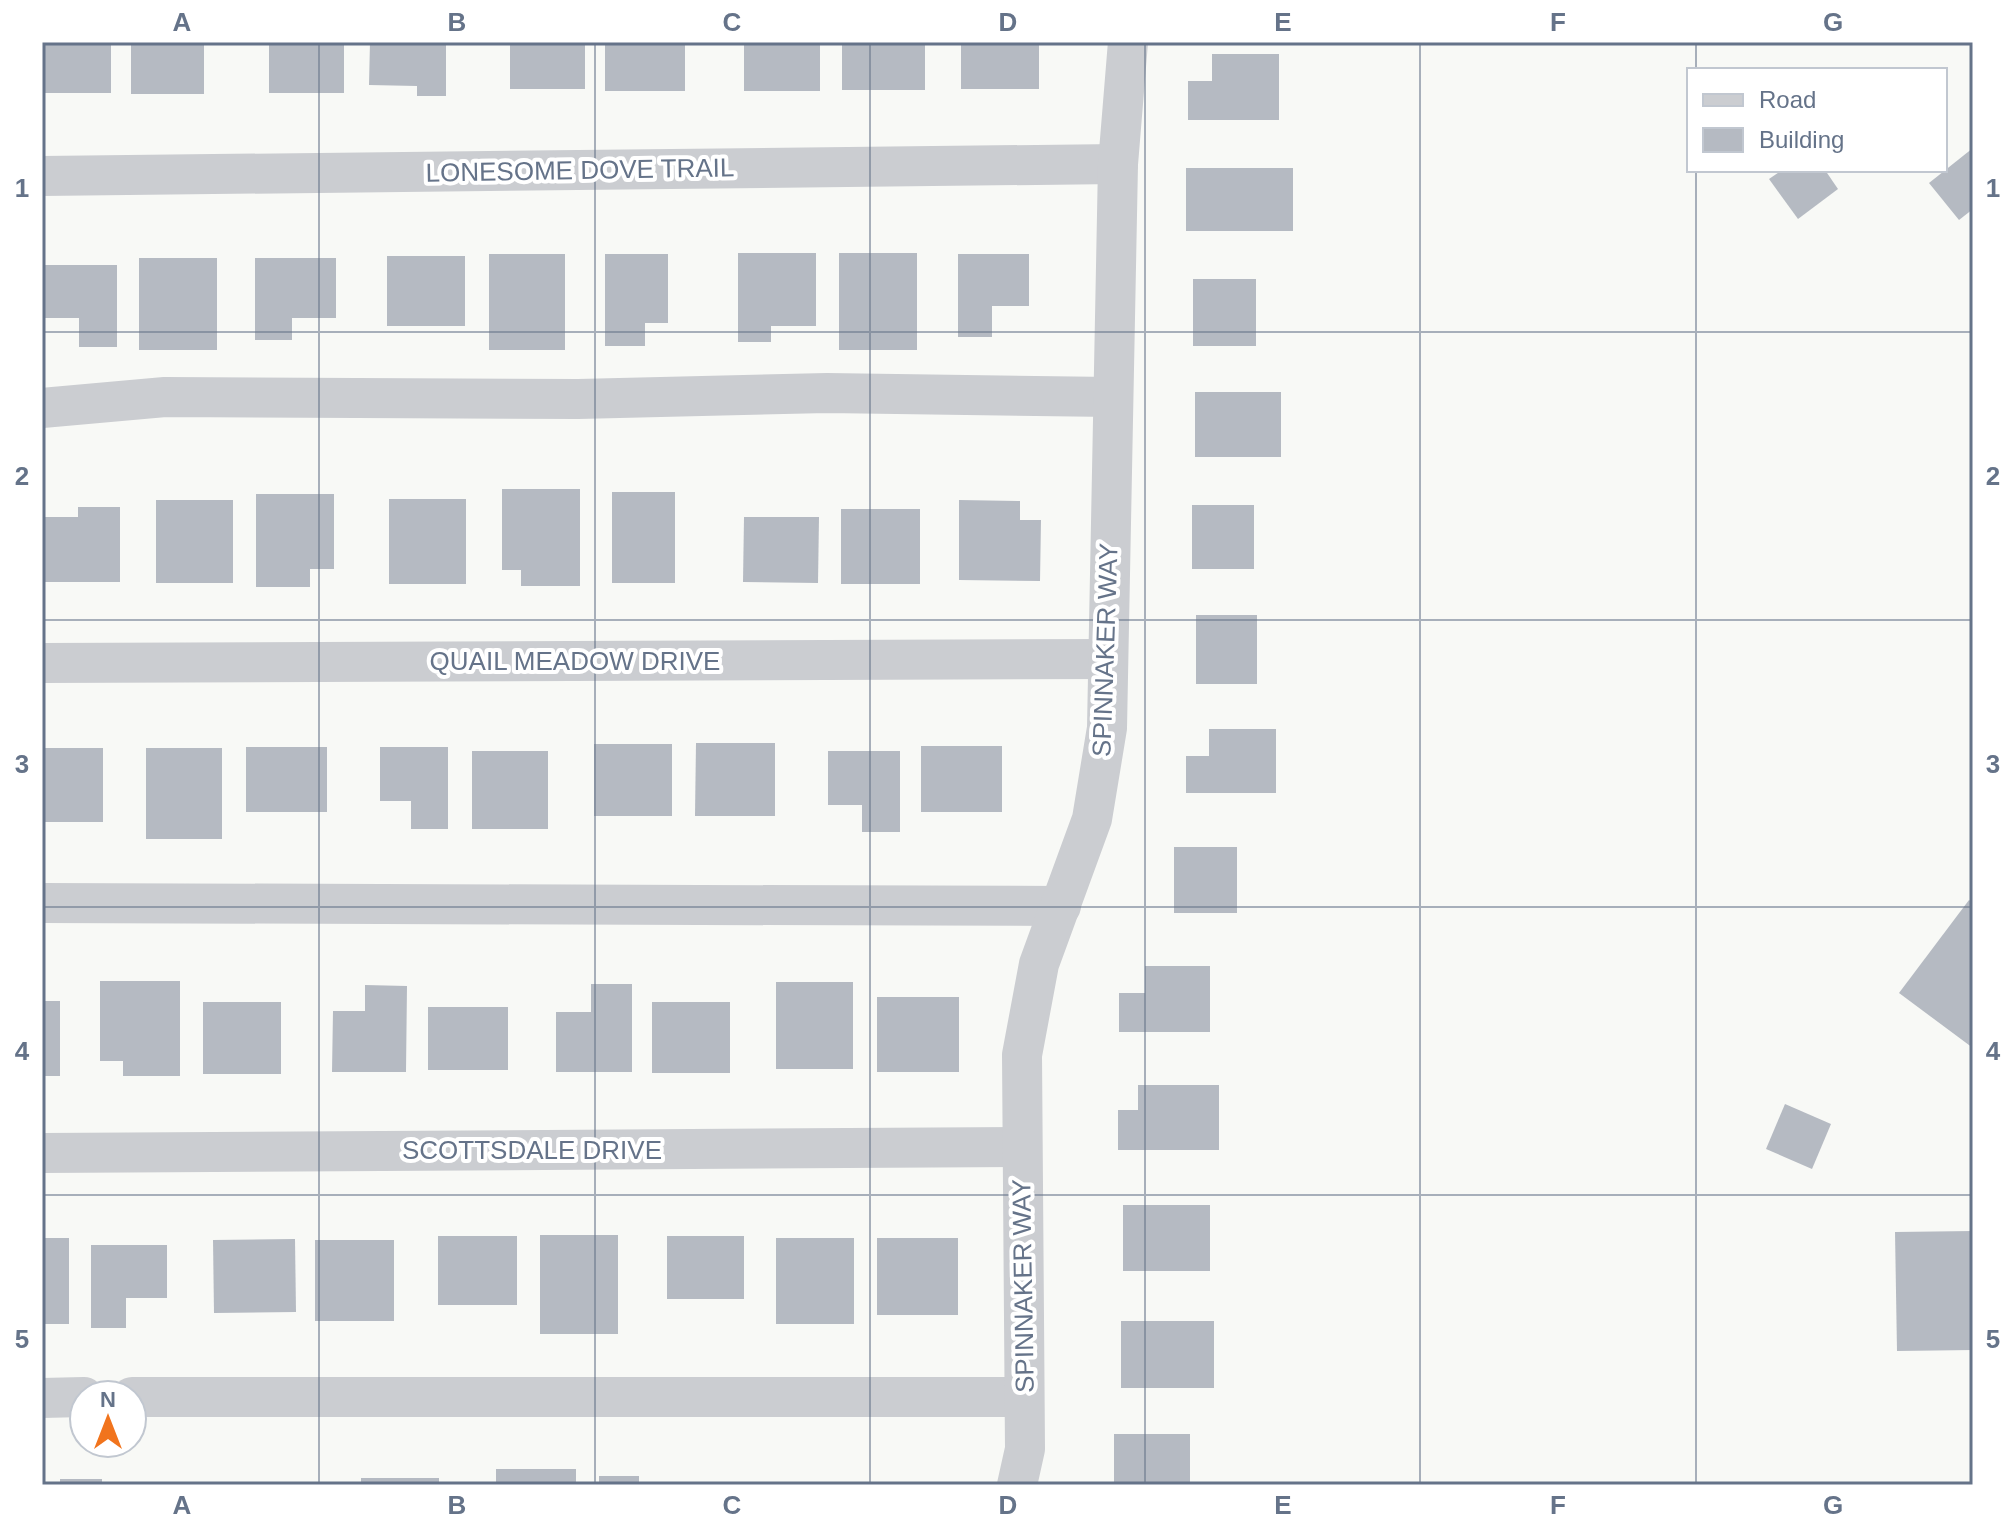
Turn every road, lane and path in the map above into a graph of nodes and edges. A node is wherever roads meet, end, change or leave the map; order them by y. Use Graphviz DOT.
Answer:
graph roads {
  1 [pos="1128,42"];
  2 [pos="1118,164"];
  3 [pos="42,176"];
  4 [pos="1112,397"];
  5 [pos="42,408"];
  6 [pos="1108,659"];
  7 [pos="42,663"];
  8 [pos="42,903"];
  9 [pos="1061,906"];
  10 [pos="1022,1147"];
  11 [pos="42,1153"];
  12 [pos="68,1397"];
  13 [pos="148,1397"];
  14 [pos="1024,1397"];
  15 [pos="42,1398"];
  16 [pos="1017,1485"];
  1 -- 2 [label="street, SPINNAKER WAY"];
  2 -- 3 [label="street, LONESOME DOVE TRAIL"];
  2 -- 4 [label="street, SPINNAKER WAY"];
  4 -- 5 [label="street"];
  4 -- 6 [label="street, SPINNAKER WAY"];
  6 -- 7 [label="street, QUAIL MEADOW DRIVE"];
  6 -- 9 [label="street, SPINNAKER WAY"];
  8 -- 9 [label="street"];
  9 -- 10 [label="street, SPINNAKER WAY"];
  10 -- 11 [label="street, SCOTTSDALE DRIVE"];
  10 -- 14 [label="street, SPINNAKER WAY"];
  12 -- 15 [label="street"];
  13 -- 14 [label="street"];
  14 -- 16 [label="street, SPINNAKER WAY"];
}
